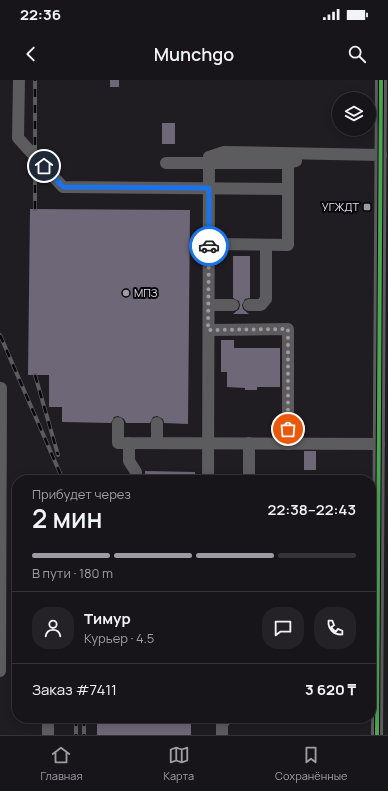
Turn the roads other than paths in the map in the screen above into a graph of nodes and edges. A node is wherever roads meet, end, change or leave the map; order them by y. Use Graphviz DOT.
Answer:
graph roads {
  1 [pos="19,80"];
  2 [pos="381,80"];
  3 [pos="322,154"];
  4 [pos="381,155"];
  5 [pos="166,163"];
  6 [pos="209,163"];
  7 [pos="288,163"];
  8 [pos="209,188"];
  9 [pos="288,189"];
  10 [pos="209,244"];
  11 [pos="266,245"];
  12 [pos="384,252"];
  13 [pos="250,304"];
  14 [pos="209,305"];
  15 [pos="233,305"];
  16 [pos="208,330"];
  17 [pos="1,388"];
  18 [pos="118,423"];
  19 [pos="157,423"];
  20 [pos="129,443"];
  21 [pos="157,443"];
  22 [pos="208,443"];
  23 [pos="249,443"];
  24 [pos="288,444"];
  25 [pos="379,444"];
  26 [pos="0,448"];
  27 [pos="136,475"];
  28 [pos="208,475"];
  29 [pos="249,475"];
  30 [pos="383,560"];
  31 [pos="0,671"];
  32 [pos="48,723"];
  33 [pos="223,723"];
  34 [pos="48,735"];
  35 [pos="222,735"];
  36 [pos="377,735"];
  1 -- 8 [label="street"];
  2 -- 4 [label="street"];
  3 -- 4 [label="street"];
  3 -- 6 [label="street"];
  3 -- 7 [label="street"];
  4 -- 12 [label="street"];
  5 -- 6 [label="street"];
  6 -- 7 [label="street"];
  6 -- 8 [label="street"];
  7 -- 9 [label="street"];
  8 -- 9 [label="street"];
  8 -- 10 [label="street"];
  9 -- 11 [label="street"];
  10 -- 11 [label="street"];
  10 -- 14 [label="street"];
  11 -- 13 [label="street"];
  12 -- 25 [label="street"];
  14 -- 15 [label="street"];
  14 -- 16 [label="street"];
  16 -- 22 [label="street"];
  16 -- 24 [label="street"];
  17 -- 26 [label="street"];
  18 -- 20 [label="street"];
  19 -- 21 [label="street"];
  20 -- 21 [label="street"];
  20 -- 27 [label="street"];
  21 -- 22 [label="street"];
  22 -- 23 [label="street"];
  22 -- 28 [label="street"];
  23 -- 24 [label="street"];
  23 -- 29 [label="street"];
  24 -- 25 [label="street"];
  25 -- 30 [label="street"];
  26 -- 31 [label="street"];
  30 -- 36 [label="street"];
  32 -- 34 [label="street"];
  33 -- 35 [label="street"];
}
